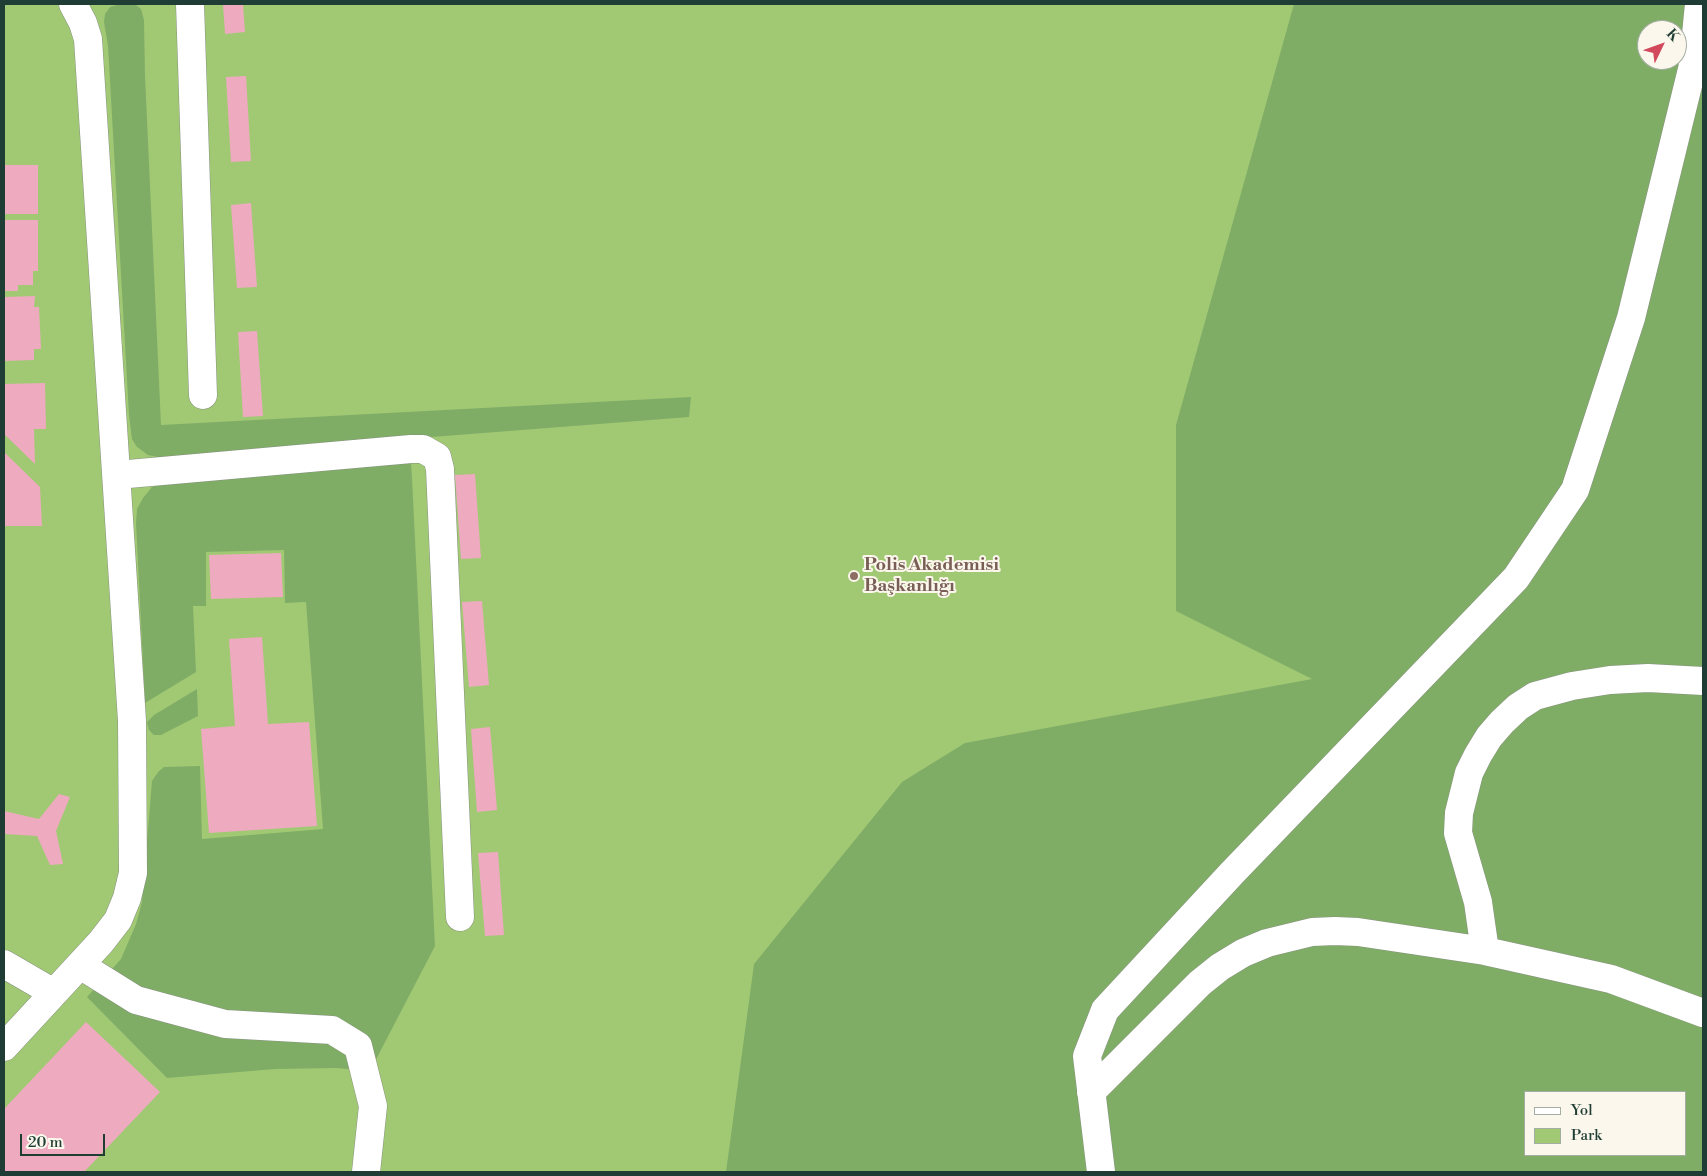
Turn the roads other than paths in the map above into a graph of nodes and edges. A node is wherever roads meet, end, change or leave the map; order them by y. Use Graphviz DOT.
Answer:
graph roads {
  1 [pos="72,4"];
  2 [pos="190,4"];
  3 [pos="1700,4"];
  4 [pos="203,395"];
  5 [pos="117,475"];
  6 [pos="1703,681"];
  7 [pos="460,917"];
  8 [pos="1485,951"];
  9 [pos="4,964"];
  10 [pos="80,965"];
  11 [pos="54,993"];
  12 [pos="1703,1012"];
  13 [pos="4,1047"];
  14 [pos="1091,1092"];
  15 [pos="366,1172"];
  16 [pos="1101,1172"];
  1 -- 5 [label="lane"];
  2 -- 4 [label="lane"];
  3 -- 14 [label="lane"];
  5 -- 7 [label="lane"];
  5 -- 10 [label="lane"];
  6 -- 8 [label="lane"];
  8 -- 12 [label="lane"];
  8 -- 14 [label="lane"];
  9 -- 11 [label="lane"];
  10 -- 11 [label="lane"];
  10 -- 15 [label="lane"];
  11 -- 13 [label="lane"];
  14 -- 16 [label="lane"];
}
